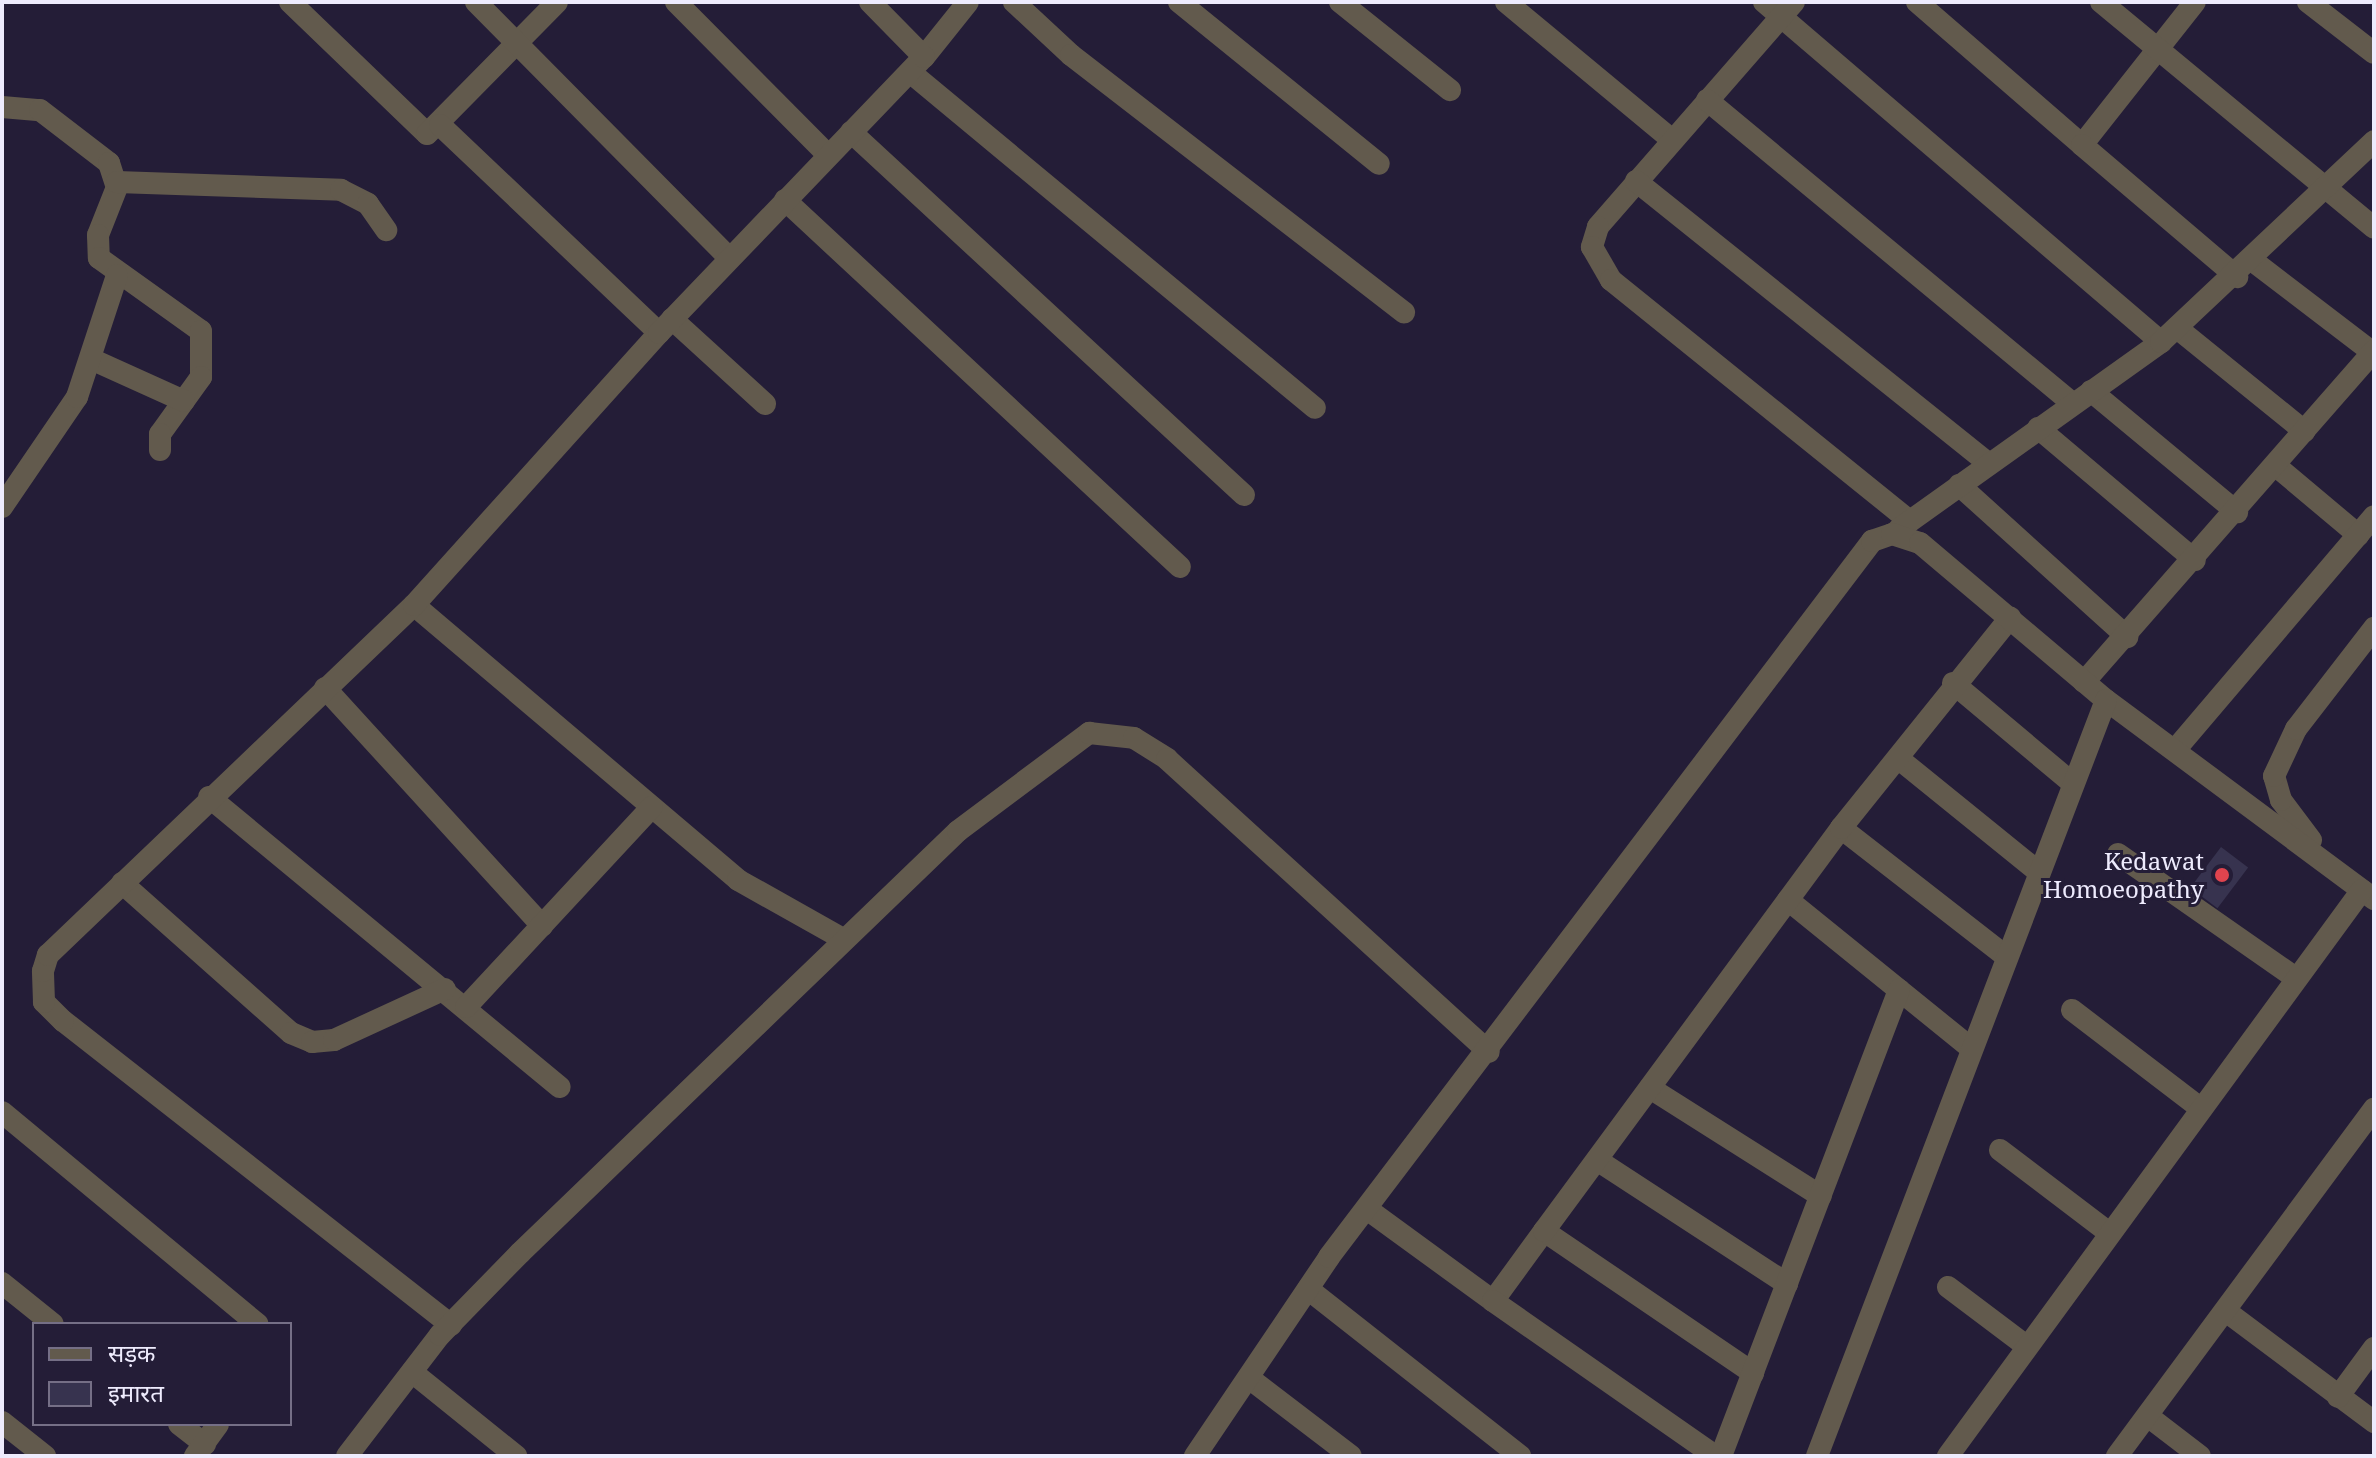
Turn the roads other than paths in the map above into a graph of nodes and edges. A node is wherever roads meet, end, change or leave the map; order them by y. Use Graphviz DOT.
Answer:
graph roads {
  1 [pos="290,2"];
  2 [pos="476,2"];
  3 [pos="557,2"];
  4 [pos="676,2"];
  5 [pos="870,2"];
  6 [pos="968,2"];
  7 [pos="1016,2"];
  8 [pos="1179,2"];
  9 [pos="1340,2"];
  10 [pos="1506,2"];
  11 [pos="1764,2"];
  12 [pos="1917,2"];
  13 [pos="2101,2"];
  14 [pos="2195,2"];
  15 [pos="2308,2"];
  16 [pos="1788,10"];
  17 [pos="517,40"];
  18 [pos="2157,48"];
  19 [pos="2374,53"];
  20 [pos="917,64"];
  21 [pos="1450,90"];
  22 [pos="1707,100"];
  23 [pos="2,107"];
  24 [pos="440,125"];
  25 [pos="851,132"];
  26 [pos="1672,140"];
  27 [pos="2374,141"];
  28 [pos="2082,145"];
  29 [pos="828,155"];
  30 [pos="1379,164"];
  31 [pos="1636,181"];
  32 [pos="117,182"];
  33 [pos="2326,191"];
  34 [pos="785,200"];
  35 [pos="2374,228"];
  36 [pos="386,230"];
  37 [pos="729,258"];
  38 [pos="2245,269"];
  39 [pos="117,275"];
  40 [pos="1404,312"];
  41 [pos="666,326"];
  42 [pos="2169,335"];
  43 [pos="2373,351"];
  44 [pos="91,359"];
  45 [pos="2082,397"];
  46 [pos="184,401"];
  47 [pos="765,404"];
  48 [pos="1315,408"];
  49 [pos="2038,428"];
  50 [pos="2304,431"];
  51 [pos="160,450"];
  52 [pos="1988,463"];
  53 [pos="2275,465"];
  54 [pos="10,481"];
  55 [pos="1959,485"];
  56 [pos="1244,495"];
  57 [pos="2,507"];
  58 [pos="2237,512"];
  59 [pos="2374,516"];
  60 [pos="1901,527"];
  61 [pos="2358,535"];
  62 [pos="2195,560"];
  63 [pos="1180,567"];
  64 [pos="414,605"];
  65 [pos="2010,618"];
  66 [pos="2374,628"];
  67 [pos="2127,637"];
  68 [pos="2084,682"];
  69 [pos="1953,683"];
  70 [pos="325,688"];
  71 [pos="2106,700"];
  72 [pos="2175,750"];
  73 [pos="1899,759"];
  74 [pos="2072,783"];
  75 [pos="209,797"];
  76 [pos="652,807"];
  77 [pos="1841,828"];
  78 [pos="2319,853"];
  79 [pos="2118,854"];
  80 [pos="2036,870"];
  81 [pos="122,883"];
  82 [pos="2368,894"];
  83 [pos="1788,900"];
  84 [pos="542,926"];
  85 [pos="843,939"];
  86 [pos="2004,955"];
  87 [pos="2294,977"];
  88 [pos="445,989"];
  89 [pos="1899,990"];
  90 [pos="466,1007"];
  91 [pos="2072,1010"];
  92 [pos="1971,1048"];
  93 [pos="1489,1052"];
  94 [pos="560,1087"];
  95 [pos="1650,1088"];
  96 [pos="2200,1108"];
  97 [pos="2374,1109"];
  98 [pos="2,1112"];
  99 [pos="2000,1150"];
  100 [pos="1597,1160"];
  101 [pos="1821,1196"];
  102 [pos="1367,1209"];
  103 [pos="1544,1231"];
  104 [pos="2108,1232"];
  105 [pos="2,1283"];
  106 [pos="1787,1284"];
  107 [pos="1948,1287"];
  108 [pos="1308,1289"];
  109 [pos="1493,1301"];
  110 [pos="2227,1312"];
  111 [pos="51,1322"];
  112 [pos="255,1322"];
  113 [pos="451,1325"];
  114 [pos="2025,1345"];
  115 [pos="2374,1348"];
  116 [pos="412,1372"];
  117 [pos="1753,1373"];
  118 [pos="1249,1378"];
  119 [pos="2338,1397"];
  120 [pos="2149,1417"];
  121 [pos="2,1422"];
  122 [pos="2374,1422"];
  123 [pos="181,1426"];
  124 [pos="217,1426"];
  125 [pos="200,1450"];
  126 [pos="45,1456"];
  127 [pos="347,1456"];
  128 [pos="516,1456"];
  129 [pos="1195,1456"];
  130 [pos="1351,1456"];
  131 [pos="1520,1456"];
  132 [pos="1715,1456"];
  133 [pos="1721,1456"];
  134 [pos="1817,1456"];
  135 [pos="1948,1456"];
  136 [pos="2117,1456"];
  137 [pos="2200,1456"];
  1 -- 24 [label="street"];
  2 -- 17 [label="street"];
  3 -- 17 [label="street"];
  4 -- 29 [label="street"];
  5 -- 20 [label="street"];
  6 -- 20 [label="street"];
  7 -- 40 [label="street"];
  8 -- 30 [label="street"];
  9 -- 21 [label="street"];
  10 -- 26 [label="street"];
  11 -- 16 [label="street"];
  12 -- 28 [label="street"];
  13 -- 18 [label="street"];
  14 -- 18 [label="street"];
  15 -- 19 [label="street"];
  16 -- 22 [label="street"];
  16 -- 42 [label="street"];
  17 -- 24 [label="street"];
  17 -- 37 [label="street"];
  18 -- 28 [label="street"];
  18 -- 33 [label="street"];
  20 -- 25 [label="street"];
  20 -- 48 [label="street"];
  22 -- 26 [label="street"];
  22 -- 45 [label="street"];
  23 -- 32 [label="street"];
  24 -- 41 [label="street"];
  25 -- 29 [label="street"];
  25 -- 56 [label="street"];
  26 -- 31 [label="street"];
  27 -- 33 [label="street"];
  28 -- 38 [label="street"];
  29 -- 34 [label="street"];
  31 -- 52 [label="street"];
  31 -- 60 [label="street"];
  32 -- 36 [label="street"];
  32 -- 39 [label="street"];
  33 -- 35 [label="street"];
  33 -- 38 [label="street"];
  34 -- 37 [label="street"];
  34 -- 63 [label="street"];
  37 -- 41 [label="street"];
  38 -- 42 [label="street"];
  38 -- 43 [label="street"];
  39 -- 44 [label="street"];
  39 -- 46 [label="street"];
  41 -- 47 [label="street"];
  41 -- 64 [label="street"];
  42 -- 45 [label="street"];
  42 -- 50 [label="street"];
  43 -- 50 [label="street"];
  44 -- 46 [label="street"];
  44 -- 54 [label="street"];
  45 -- 49 [label="street"];
  45 -- 58 [label="street"];
  46 -- 51 [label="street"];
  49 -- 52 [label="street"];
  49 -- 62 [label="street"];
  50 -- 53 [label="street"];
  52 -- 55 [label="street"];
  53 -- 58 [label="street"];
  53 -- 61 [label="street"];
  54 -- 57 [label="street"];
  55 -- 60 [label="street"];
  55 -- 67 [label="street"];
  58 -- 62 [label="street"];
  59 -- 61 [label="street"];
  60 -- 65 [label="street"];
  60 -- 93 [label="street"];
  61 -- 72 [label="street"];
  62 -- 67 [label="street"];
  64 -- 70 [label="street"];
  64 -- 76 [label="street"];
  65 -- 68 [label="street"];
  65 -- 69 [label="street"];
  66 -- 78 [label="street"];
  67 -- 68 [label="street"];
  68 -- 71 [label="street"];
  69 -- 73 [label="street"];
  69 -- 74 [label="street"];
  70 -- 75 [label="street"];
  70 -- 84 [label="street"];
  71 -- 72 [label="street"];
  71 -- 74 [label="street"];
  72 -- 78 [label="street"];
  73 -- 77 [label="street"];
  73 -- 80 [label="street"];
  74 -- 80 [label="street"];
  75 -- 81 [label="street"];
  75 -- 88 [label="street"];
  76 -- 84 [label="street"];
  76 -- 85 [label="street"];
  77 -- 83 [label="street"];
  77 -- 86 [label="street"];
  78 -- 82 [label="street"];
  79 -- 87 [label="street"];
  80 -- 86 [label="street"];
  81 -- 88 [label="street"];
  81 -- 113 [label="street"];
  82 -- 87 [label="street"];
  83 -- 89 [label="street"];
  83 -- 95 [label="street"];
  84 -- 90 [label="street"];
  85 -- 93 [label="street"];
  85 -- 113 [label="street"];
  86 -- 92 [label="street"];
  87 -- 96 [label="street"];
  88 -- 90 [label="street"];
  89 -- 92 [label="street"];
  89 -- 101 [label="street"];
  90 -- 94 [label="street"];
  91 -- 96 [label="street"];
  92 -- 134 [label="street"];
  93 -- 102 [label="street"];
  95 -- 100 [label="street"];
  95 -- 101 [label="street"];
  96 -- 104 [label="street"];
  97 -- 110 [label="street"];
  98 -- 112 [label="street"];
  99 -- 104 [label="street"];
  100 -- 103 [label="street"];
  100 -- 106 [label="street"];
  101 -- 106 [label="street"];
  102 -- 108 [label="street"];
  102 -- 109 [label="street"];
  103 -- 109 [label="street"];
  103 -- 117 [label="street"];
  104 -- 114 [label="street"];
  105 -- 111 [label="street"];
  106 -- 117 [label="street"];
  107 -- 114 [label="street"];
  108 -- 118 [label="street"];
  108 -- 131 [label="street"];
  109 -- 132 [label="street"];
  110 -- 119 [label="street"];
  110 -- 120 [label="street"];
  113 -- 116 [label="street"];
  114 -- 135 [label="street"];
  115 -- 119 [label="street"];
  116 -- 127 [label="street"];
  116 -- 128 [label="street"];
  117 -- 133 [label="street"];
  118 -- 129 [label="street"];
  118 -- 130 [label="street"];
  119 -- 122 [label="street"];
  120 -- 136 [label="street"];
  120 -- 137 [label="street"];
  121 -- 126 [label="street"];
  123 -- 125 [label="street"];
  124 -- 125 [label="street"];
}
